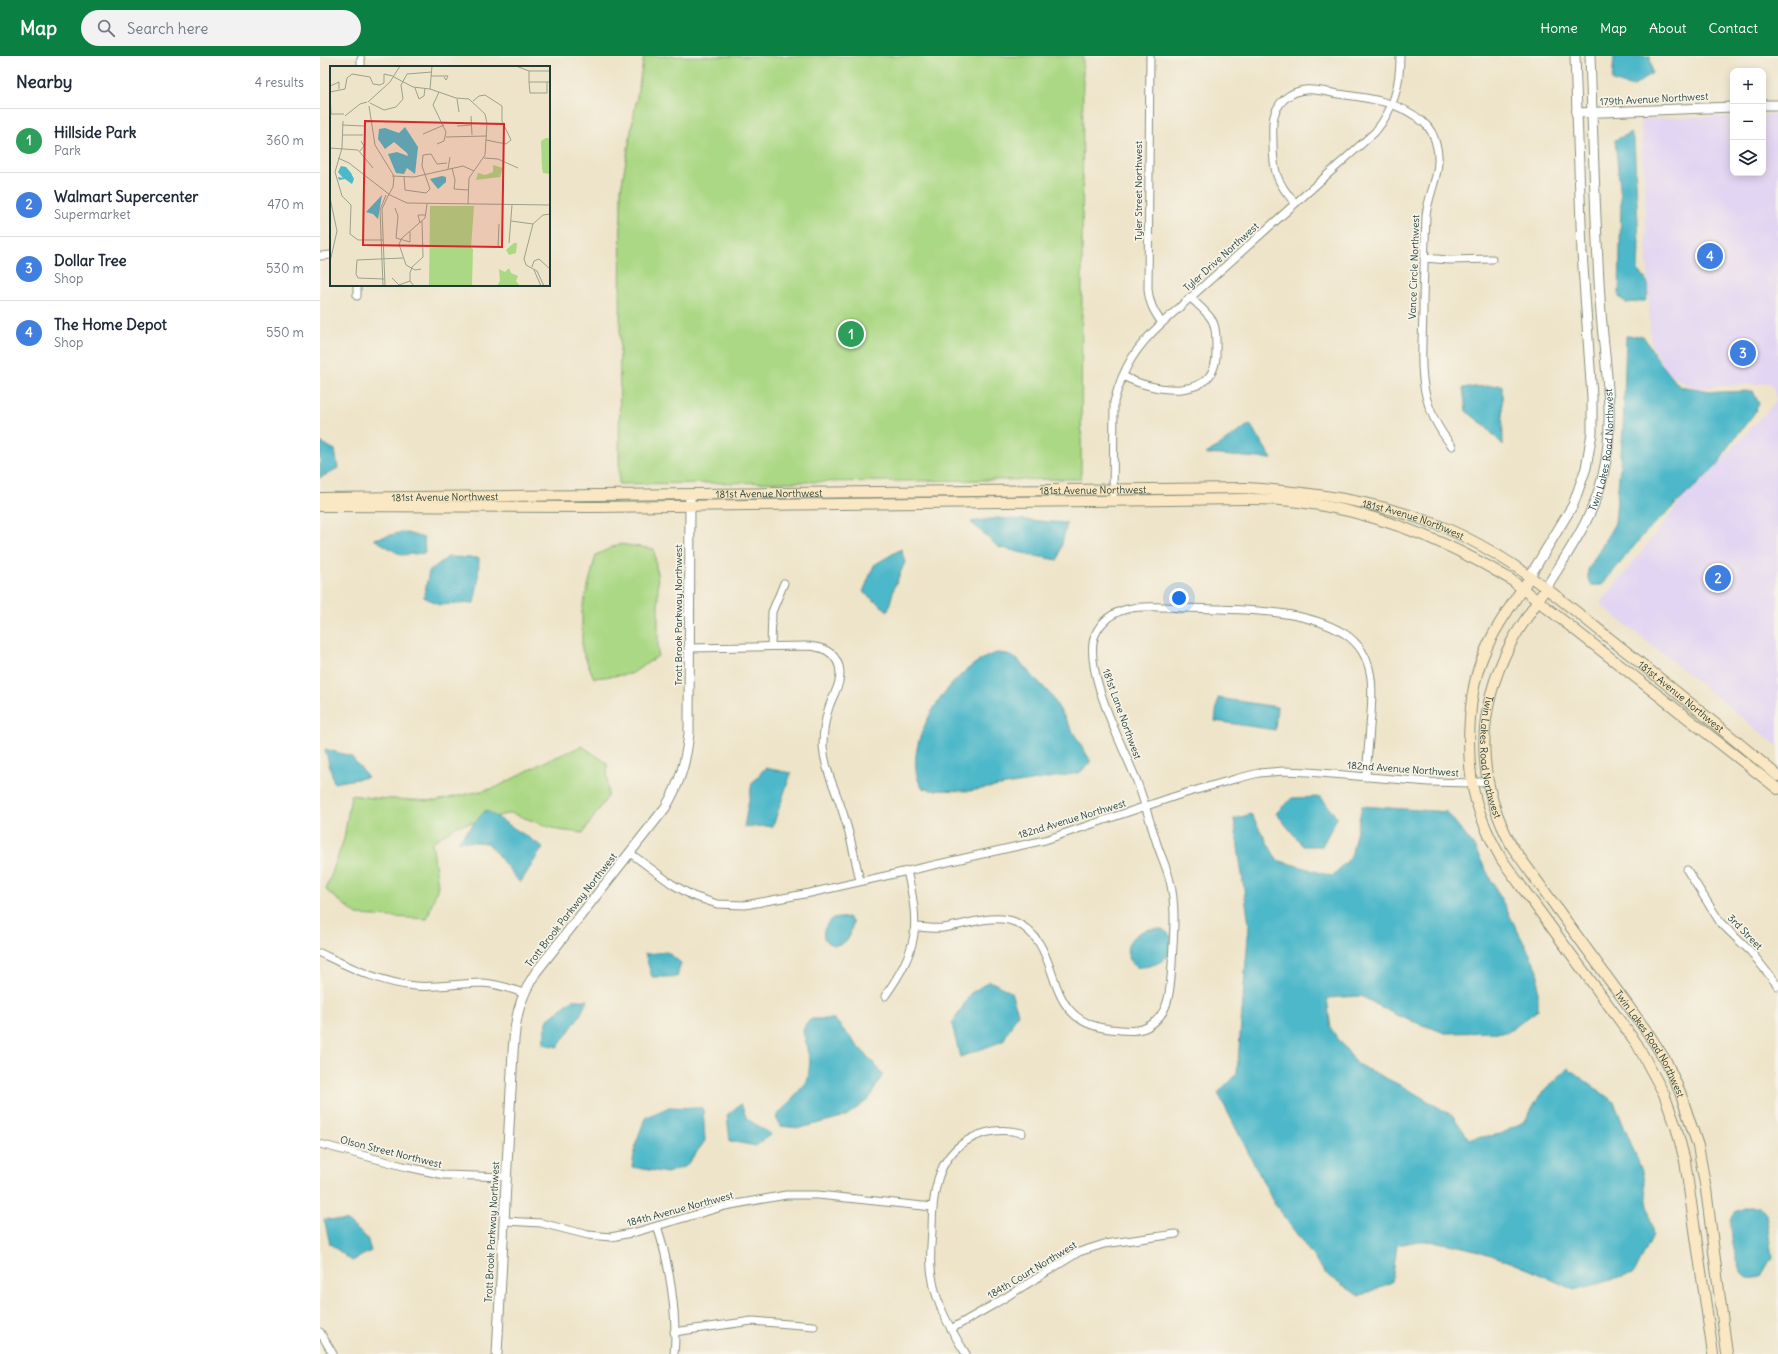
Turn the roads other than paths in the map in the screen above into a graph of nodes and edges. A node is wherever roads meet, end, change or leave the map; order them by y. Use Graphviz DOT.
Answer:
graph roads {
  1 [pos="1150,56"];
  2 [pos="1400,56"];
  3 [pos="1575,56"];
  4 [pos="1590,56"];
  5 [pos="361,59"];
  6 [pos="361,66"];
  7 [pos="1393,105"];
  8 [pos="1766,105"];
  9 [pos="1778,105"];
  10 [pos="1730,107"];
  11 [pos="1592,113"];
  12 [pos="1576,114"];
  13 [pos="1295,203"];
  14 [pos="330,255"];
  15 [pos="320,256"];
  16 [pos="1424,258"];
  17 [pos="1492,259"];
  18 [pos="357,286"];
  19 [pos="357,296"];
  20 [pos="1191,298"];
  21 [pos="1162,323"];
  22 [pos="1123,376"];
  23 [pos="1452,446"];
  24 [pos="1112,489"];
  25 [pos="690,494"];
  26 [pos="320,498"];
  27 [pos="1113,500"];
  28 [pos="690,505"];
  29 [pos="320,506"];
  30 [pos="1530,576"];
  31 [pos="784,583"];
  32 [pos="1522,588"];
  33 [pos="1546,588"];
  34 [pos="1539,600"];
  35 [pos="771,646"];
  36 [pos="688,648"];
  37 [pos="1778,776"];
  38 [pos="1366,777"];
  39 [pos="1487,781"];
  40 [pos="1472,782"];
  41 [pos="1778,789"];
  42 [pos="1146,807"];
  43 [pos="630,852"];
  44 [pos="907,870"];
  45 [pos="1687,870"];
  46 [pos="860,881"];
  47 [pos="915,927"];
  48 [pos="320,953"];
  49 [pos="1778,986"];
  50 [pos="523,993"];
  51 [pos="885,996"];
  52 [pos="1022,1133"];
  53 [pos="320,1144"];
  54 [pos="507,1177"];
  55 [pos="932,1207"];
  56 [pos="505,1221"];
  57 [pos="657,1226"];
  58 [pos="1176,1234"];
  59 [pos="814,1326"];
  60 [pos="951,1329"];
  61 [pos="320,1332"];
  62 [pos="674,1332"];
  63 [pos="333,1354"];
  64 [pos="498,1354"];
  65 [pos="674,1354"];
  66 [pos="966,1354"];
  67 [pos="1713,1354"];
  68 [pos="1727,1354"];
  1 -- 21 [label="street, Tyler Street Northwest"];
  2 -- 7 [label="street, Tyler Drive Northwest"];
  3 -- 12 [label="street, Twin Lakes Road Northwest"];
  4 -- 11 [label="street, Twin Lakes Road Northwest"];
  5 -- 6 [label="street"];
  7 -- 13 [label="street, Tyler Drive Northwest"];
  7 -- 13 [label="street, Vance Circle Northwest"];
  7 -- 16 [label="street, Vance Circle Northwest"];
  8 -- 9 [label="street"];
  10 -- 11 [label="street, 179th Avenue Northwest"];
  11 -- 12 [label="street, 179th Avenue Northwest"];
  11 -- 33 [label="street, Twin Lakes Road Northwest"];
  12 -- 30 [label="street, Twin Lakes Road Northwest"];
  13 -- 20 [label="street, Tyler Drive Northwest"];
  14 -- 15 [label="street"];
  16 -- 17 [label="street"];
  16 -- 23 [label="street, Vance Circle Northwest"];
  18 -- 19 [label="street"];
  20 -- 21 [label="street, Tyler Drive Northwest"];
  20 -- 22 [label="street"];
  21 -- 22 [label="street, Tyler Drive Northwest"];
  22 -- 24 [label="street, Tyler Drive Northwest"];
  24 -- 25 [label="main road, 181st Avenue Northwest"];
  24 -- 27 [label="street, Tyler Drive Northwest"];
  24 -- 30 [label="main road, 181st Avenue Northwest"];
  25 -- 26 [label="main road, 181st Avenue Northwest"];
  25 -- 28 [label="street, Trott Brook Parkway Northwest"];
  27 -- 28 [label="main road, 181st Avenue Northwest"];
  27 -- 32 [label="main road, 181st Avenue Northwest"];
  28 -- 29 [label="main road, 181st Avenue Northwest"];
  28 -- 36 [label="street, Trott Brook Parkway Northwest"];
  30 -- 32 [label="main road, Twin Lakes Road Northwest"];
  30 -- 33 [label="main road, 181st Avenue Northwest"];
  31 -- 35 [label="street"];
  32 -- 34 [label="main road, 181st Avenue Northwest"];
  32 -- 40 [label="main road, Twin Lakes Road Northwest"];
  33 -- 34 [label="main road, Twin Lakes Road Northwest"];
  33 -- 37 [label="main road, 181st Avenue Northwest"];
  34 -- 39 [label="main road, Twin Lakes Road Northwest"];
  34 -- 41 [label="main road, 181st Avenue Northwest"];
  35 -- 36 [label="street"];
  35 -- 46 [label="street"];
  36 -- 43 [label="street, Trott Brook Parkway Northwest"];
  38 -- 40 [label="street, 182nd Avenue Northwest"];
  38 -- 42 [label="street, 182nd Avenue Northwest"];
  38 -- 42 [label="street, 181st Lane Northwest"];
  39 -- 40 [label="street, 182nd Avenue Northwest"];
  39 -- 68 [label="main road, Twin Lakes Road Northwest"];
  40 -- 67 [label="main road, Twin Lakes Road Northwest"];
  42 -- 44 [label="street, 182nd Avenue Northwest"];
  42 -- 47 [label="street"];
  43 -- 46 [label="street, 182nd Avenue Northwest"];
  43 -- 50 [label="street, Trott Brook Parkway Northwest"];
  44 -- 46 [label="street, 182nd Avenue Northwest"];
  44 -- 47 [label="street"];
  45 -- 49 [label="street, 3rd Street"];
  47 -- 51 [label="street"];
  48 -- 50 [label="street"];
  50 -- 54 [label="street, Trott Brook Parkway Northwest"];
  52 -- 55 [label="street"];
  53 -- 54 [label="street, Olson Street Northwest"];
  54 -- 56 [label="street, Trott Brook Parkway Northwest"];
  55 -- 57 [label="street, 184th Avenue Northwest"];
  55 -- 60 [label="street"];
  56 -- 57 [label="street, 184th Avenue Northwest"];
  56 -- 64 [label="street, Trott Brook Parkway Northwest"];
  57 -- 62 [label="street"];
  58 -- 60 [label="street, 184th Court Northwest"];
  59 -- 62 [label="street"];
  60 -- 66 [label="street"];
  61 -- 63 [label="street"];
  62 -- 65 [label="street"];
}
